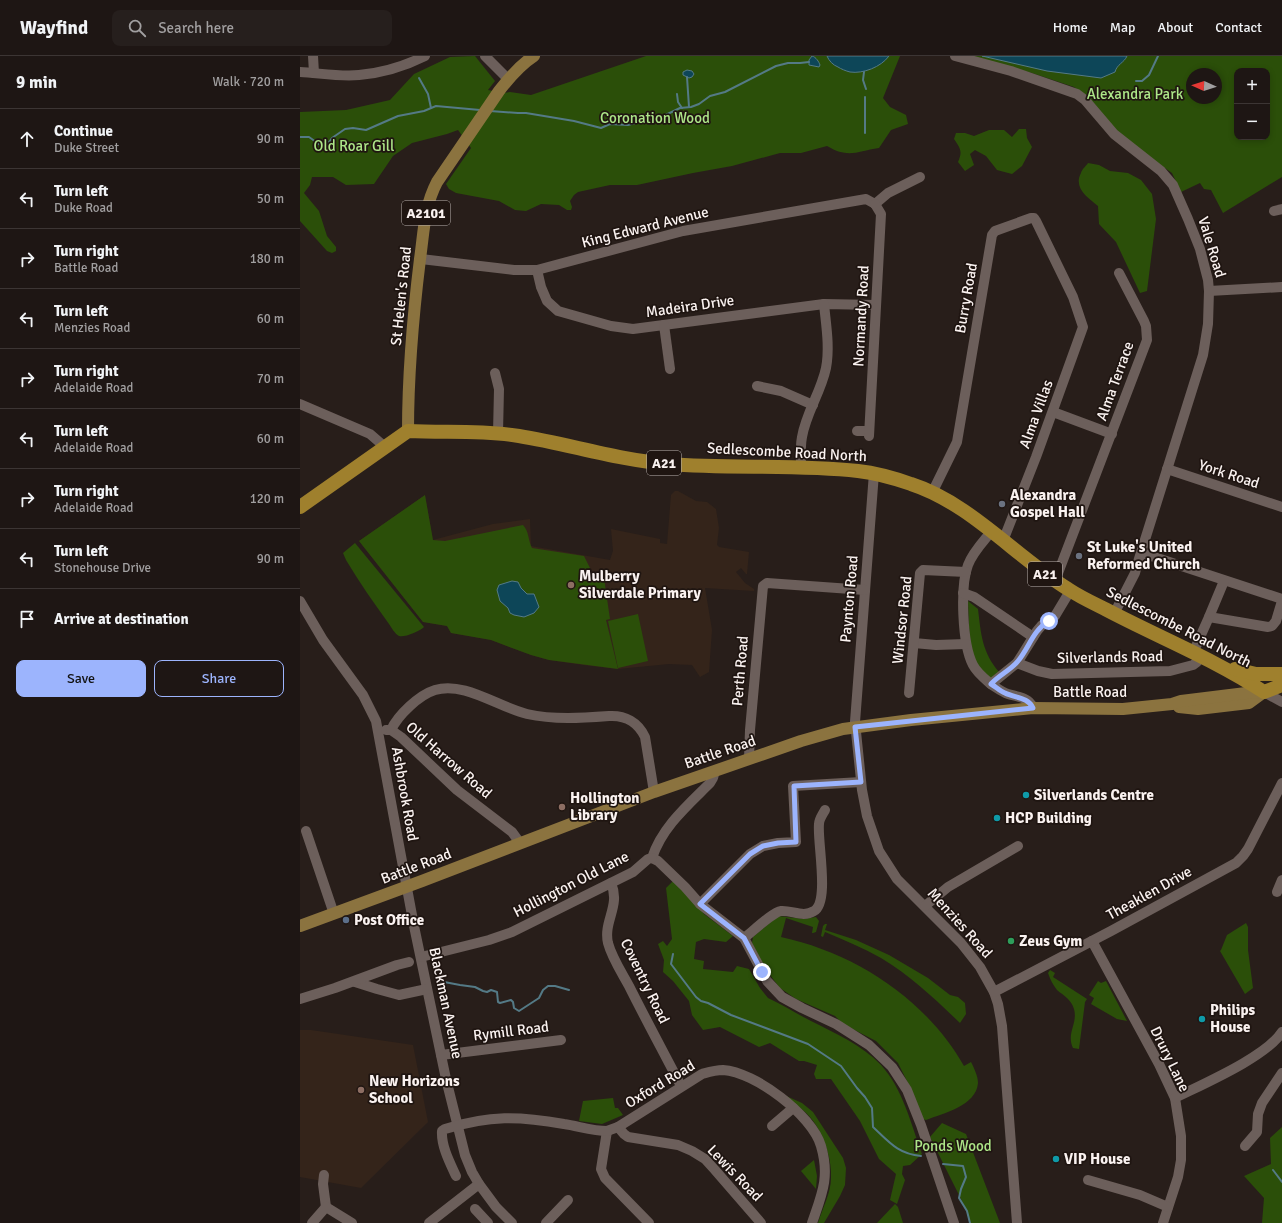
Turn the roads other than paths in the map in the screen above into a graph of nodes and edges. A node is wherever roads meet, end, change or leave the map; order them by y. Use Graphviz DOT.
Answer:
graph roads {
  1 [pos="313,56"];
  2 [pos="425,56"];
  3 [pos="485,56"];
  4 [pos="534,56"];
  5 [pos="955,56"];
  6 [pos="300,72"];
  7 [pos="314,73"];
  8 [pos="508,79"];
  9 [pos="920,176"];
  10 [pos="875,204"];
  11 [pos="420,258"];
  12 [pos="537,270"];
  13 [pos="1119,273"];
  14 [pos="1282,287"];
  15 [pos="1209,291"];
  16 [pos="1072,297"];
  17 [pos="824,304"];
  18 [pos="876,305"];
  19 [pos="664,325"];
  20 [pos="670,370"];
  21 [pos="496,373"];
  22 [pos="757,386"];
  23 [pos="300,404"];
  24 [pos="813,405"];
  25 [pos="1053,412"];
  26 [pos="408,431"];
  27 [pos="857,431"];
  28 [pos="498,433"];
  29 [pos="1112,434"];
  30 [pos="385,447"];
  31 [pos="801,468"];
  32 [pos="1167,469"];
  33 [pos="874,473"];
  34 [pos="932,493"];
  35 [pos="300,507"];
  36 [pos="1282,507"];
  37 [pos="991,532"];
  38 [pos="1003,541"];
  39 [pos="1142,553"];
  40 [pos="966,572"];
  41 [pos="1055,581"];
  42 [pos="1224,581"];
  43 [pos="865,590"];
  44 [pos="1070,591"];
  45 [pos="963,593"];
  46 [pos="1282,600"];
  47 [pos="300,601"];
  48 [pos="1114,614"];
  49 [pos="1209,617"];
  50 [pos="1033,637"];
  51 [pos="914,643"];
  52 [pos="966,644"];
  53 [pos="1196,655"];
  54 [pos="1017,663"];
  55 [pos="1223,667"];
  56 [pos="1282,674"];
  57 [pos="991,684"];
  58 [pos="1282,686"];
  59 [pos="1264,692"];
  60 [pos="909,693"];
  61 [pos="1282,702"];
  62 [pos="1033,708"];
  63 [pos="855,727"];
  64 [pos="391,730"];
  65 [pos="378,731"];
  66 [pos="749,759"];
  67 [pos="714,771"];
  68 [pos="861,782"];
  69 [pos="1282,782"];
  70 [pos="654,792"];
  71 [pos="825,810"];
  72 [pos="306,831"];
  73 [pos="520,843"];
  74 [pos="1018,846"];
  75 [pos="652,858"];
  76 [pos="1282,880"];
  77 [pos="611,883"];
  78 [pos="406,887"];
  79 [pos="1276,892"];
  80 [pos="700,904"];
  81 [pos="924,906"];
  82 [pos="334,914"];
  83 [pos="300,926"];
  84 [pos="744,938"];
  85 [pos="1092,941"];
  86 [pos="421,957"];
  87 [pos="409,962"];
  88 [pos="354,982"];
  89 [pos="427,989"];
  90 [pos="994,992"];
  91 [pos="300,999"];
  92 [pos="1282,1032"];
  93 [pos="561,1040"];
  94 [pos="441,1055"];
  95 [pos="1282,1073"];
  96 [pos="681,1086"];
  97 [pos="1175,1098"];
  98 [pos="793,1108"];
  99 [pos="457,1125"];
  100 [pos="772,1126"];
  101 [pos="618,1127"];
  102 [pos="607,1131"];
  103 [pos="1245,1146"];
  104 [pos="324,1175"];
  105 [pos="456,1176"];
  106 [pos="1088,1180"];
  107 [pos="479,1184"];
  108 [pos="568,1200"];
  109 [pos="326,1207"];
  110 [pos="1168,1207"];
  111 [pos="476,1209"];
  112 [pos="312,1223"];
  113 [pos="352,1223"];
  114 [pos="429,1223"];
  115 [pos="488,1223"];
  116 [pos="512,1223"];
  117 [pos="546,1223"];
  118 [pos="649,1223"];
  119 [pos="761,1223"];
  120 [pos="812,1223"];
  121 [pos="954,1223"];
  122 [pos="1017,1223"];
  123 [pos="1163,1223"];
  1 -- 7 [label="street"];
  2 -- 7 [label="street"];
  3 -- 8 [label="street"];
  4 -- 8 [label="main road, St Helen's Road / A2101"];
  5 -- 15 [label="street, Vale Road"];
  6 -- 7 [label="street"];
  8 -- 11 [label="main road, St Helen's Road / A2101"];
  9 -- 10 [label="street"];
  10 -- 12 [label="street, King Edward Avenue"];
  10 -- 18 [label="street, Normandy Road"];
  11 -- 12 [label="street, King Edward Avenue"];
  11 -- 26 [label="main road, St Helen's Road / A2101"];
  12 -- 19 [label="street, Madeira Drive"];
  13 -- 29 [label="street, Alma Terrace"];
  14 -- 15 [label="street"];
  15 -- 32 [label="street, Vale Road"];
  16 -- 25 [label="street, Alma Villas"];
  16 -- 34 [label="street, Burry Road"];
  17 -- 18 [label="street, Madeira Drive"];
  17 -- 19 [label="street, Madeira Drive"];
  17 -- 24 [label="street"];
  18 -- 27 [label="street, Normandy Road"];
  19 -- 20 [label="street"];
  21 -- 28 [label="street"];
  22 -- 24 [label="street"];
  23 -- 30 [label="street"];
  24 -- 31 [label="street"];
  25 -- 29 [label="street, Alma Terrace"];
  25 -- 38 [label="street, Alma Villas"];
  26 -- 28 [label="highway, Sedlescombe Road North / A21"];
  26 -- 30 [label="highway"];
  28 -- 31 [label="highway, Sedlescombe Road North / A21"];
  29 -- 41 [label="street, Alma Terrace"];
  30 -- 35 [label="highway"];
  31 -- 33 [label="highway, Sedlescombe Road North / A21"];
  32 -- 36 [label="street, York Road"];
  32 -- 39 [label="street, Vale Road"];
  33 -- 34 [label="highway, Sedlescombe Road North / A21"];
  33 -- 43 [label="street, Paynton Road"];
  34 -- 37 [label="highway, Sedlescombe Road North / A21"];
  37 -- 38 [label="highway, Sedlescombe Road North / A21"];
  37 -- 40 [label="street"];
  38 -- 41 [label="highway, Sedlescombe Road North / A21"];
  39 -- 42 [label="street"];
  39 -- 48 [label="street, Vale Road"];
  40 -- 45 [label="street"];
  40 -- 51 [label="street, Windsor Road"];
  41 -- 44 [label="highway, Sedlescombe Road North / A21"];
  42 -- 46 [label="street"];
  42 -- 49 [label="street"];
  43 -- 63 [label="street, Paynton Road"];
  43 -- 66 [label="street, Perth Road"];
  44 -- 48 [label="highway, Sedlescombe Road North / A21"];
  44 -- 50 [label="street"];
  45 -- 50 [label="street"];
  45 -- 52 [label="street"];
  46 -- 49 [label="street"];
  47 -- 65 [label="street"];
  48 -- 53 [label="highway, Sedlescombe Road North / A21"];
  49 -- 53 [label="street"];
  50 -- 54 [label="street"];
  51 -- 52 [label="street"];
  51 -- 60 [label="street, Windsor Road"];
  52 -- 57 [label="street"];
  53 -- 54 [label="street, Silverlands Road"];
  53 -- 55 [label="highway, Sedlescombe Road North / A21"];
  54 -- 57 [label="street"];
  55 -- 56 [label="highway, A21"];
  55 -- 59 [label="highway, Sedlescombe Road North / A21"];
  57 -- 62 [label="street"];
  58 -- 59 [label="highway"];
  59 -- 61 [label="street"];
  59 -- 62 [label="main road, Battle Road"];
  62 -- 63 [label="main road, Battle Road"];
  63 -- 66 [label="main road, Battle Road"];
  63 -- 68 [label="street, Menzies Road"];
  64 -- 65 [label="street, Old Harrow Road"];
  64 -- 70 [label="street"];
  64 -- 73 [label="street, Old Harrow Road"];
  65 -- 78 [label="street, Ashbrook Road"];
  66 -- 67 [label="main road, Battle Road"];
  67 -- 70 [label="main road, Battle Road"];
  67 -- 75 [label="street, Hollington Old Lane"];
  68 -- 80 [label="street"];
  68 -- 81 [label="street, Menzies Road"];
  69 -- 85 [label="street, Theaklen Drive"];
  70 -- 73 [label="main road, Battle Road"];
  71 -- 84 [label="street"];
  72 -- 82 [label="street"];
  73 -- 78 [label="main road, Battle Road"];
  74 -- 81 [label="street"];
  75 -- 77 [label="street, Hollington Old Lane"];
  75 -- 80 [label="street"];
  76 -- 79 [label="street"];
  77 -- 86 [label="street, Hollington Old Lane"];
  77 -- 96 [label="street, Coventry Road"];
  78 -- 82 [label="main road, Battle Road"];
  78 -- 86 [label="street, Blackman Avenue"];
  80 -- 84 [label="street"];
  81 -- 90 [label="street, Menzies Road"];
  82 -- 83 [label="main road, Battle Road"];
  84 -- 121 [label="street"];
  85 -- 90 [label="street, Theaklen Drive"];
  85 -- 97 [label="street, Drury Lane"];
  86 -- 89 [label="street, Blackman Avenue"];
  87 -- 88 [label="street"];
  88 -- 89 [label="street"];
  88 -- 91 [label="street"];
  89 -- 94 [label="street, Blackman Avenue"];
  90 -- 122 [label="street, Menzies Road"];
  92 -- 97 [label="street"];
  93 -- 94 [label="street, Rymill Road"];
  94 -- 99 [label="street, Blackman Avenue"];
  95 -- 103 [label="street"];
  96 -- 98 [label="street, Oxford Road"];
  96 -- 101 [label="street, Oxford Road"];
  97 -- 110 [label="street, Drury Lane"];
  98 -- 100 [label="street"];
  98 -- 120 [label="street, Oxford Road"];
  99 -- 102 [label="street, Oxford Road"];
  99 -- 105 [label="street"];
  99 -- 107 [label="street, Blackman Avenue"];
  101 -- 102 [label="street, Oxford Road"];
  101 -- 119 [label="street, Lewis Road"];
  102 -- 118 [label="street"];
  104 -- 109 [label="street"];
  106 -- 110 [label="street"];
  107 -- 114 [label="street"];
  107 -- 116 [label="street, Blackman Avenue"];
  108 -- 117 [label="street"];
  109 -- 112 [label="street"];
  109 -- 113 [label="street"];
  110 -- 123 [label="street, Drury Lane"];
  111 -- 115 [label="street"];
}
